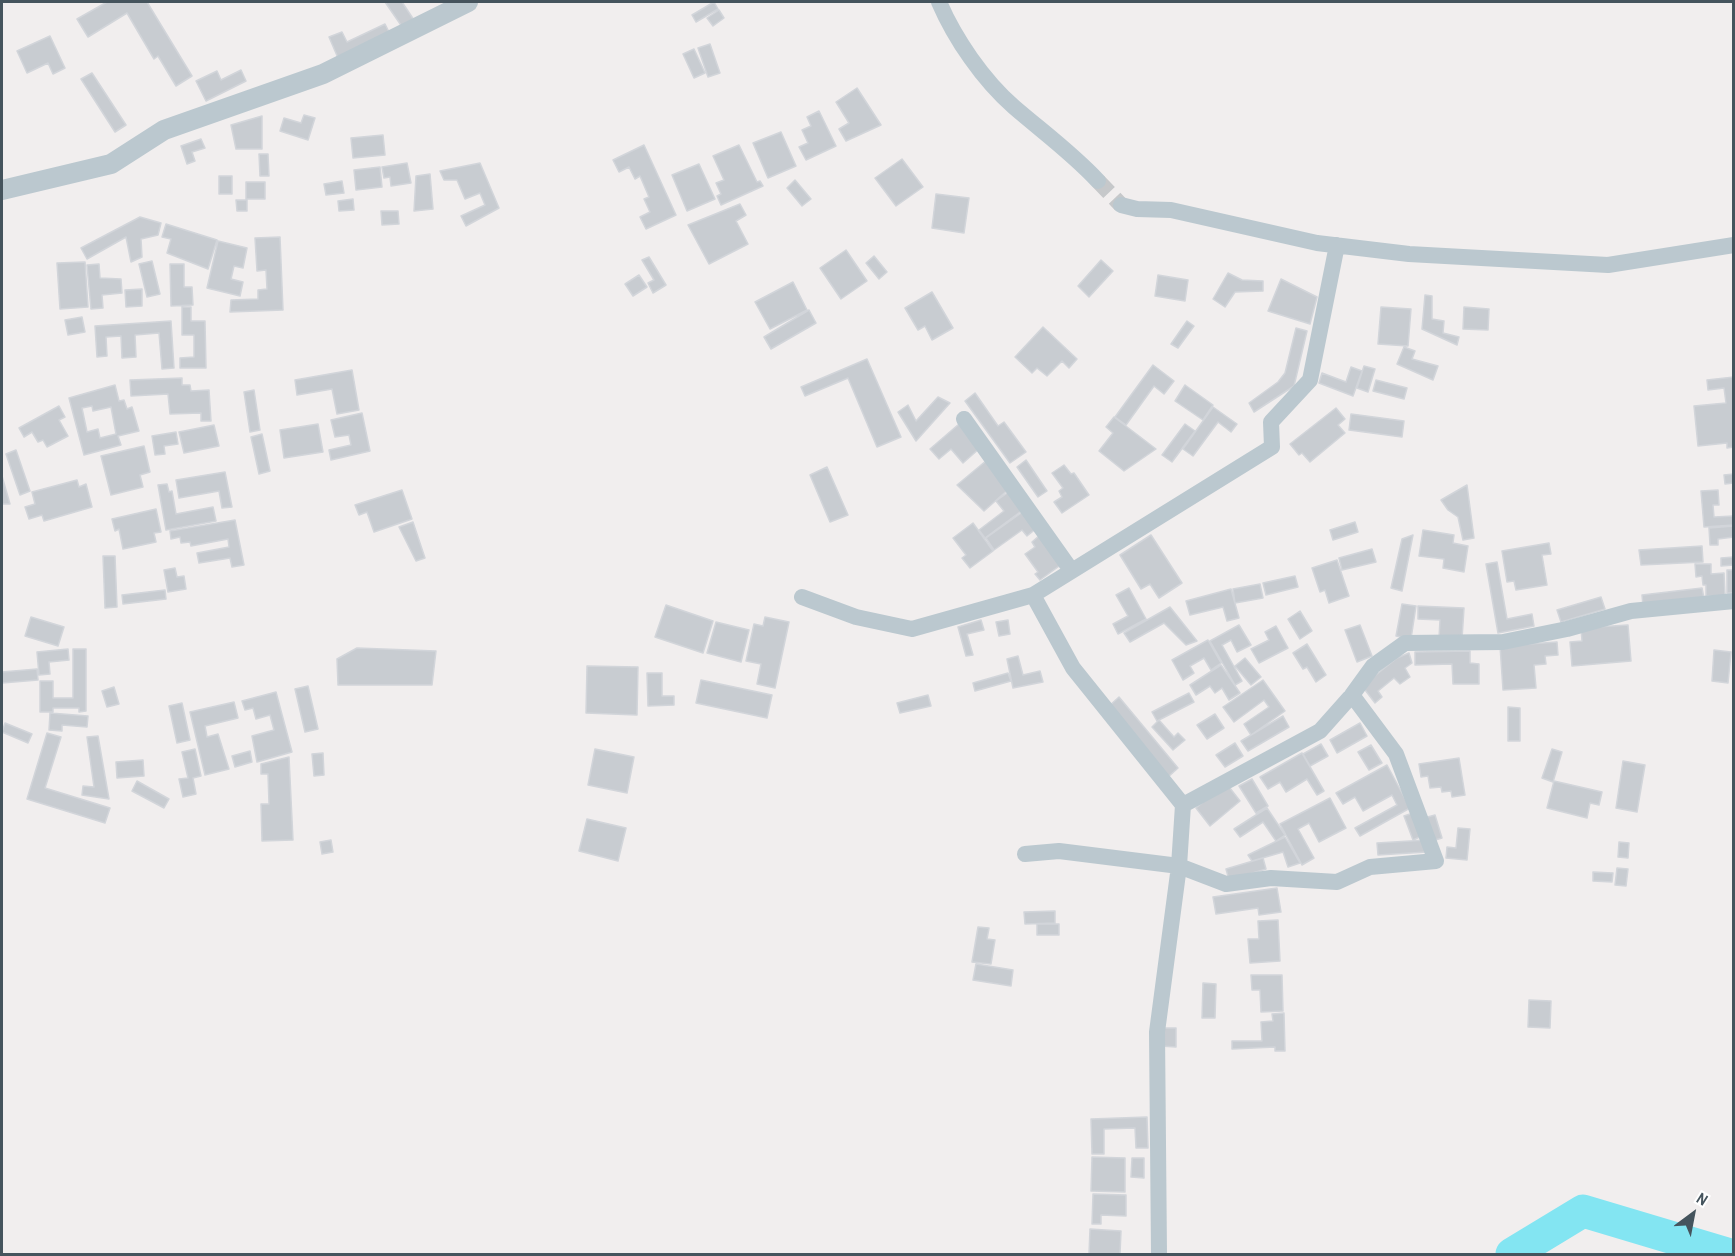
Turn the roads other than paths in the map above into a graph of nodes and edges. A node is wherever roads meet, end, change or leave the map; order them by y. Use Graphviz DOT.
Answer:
graph roads {
  1 [pos="468,2"];
  2 [pos="939,2"];
  3 [pos="1098,181"];
  4 [pos="2,190"];
  5 [pos="1121,205"];
  6 [pos="1337,245"];
  7 [pos="1734,245"];
  8 [pos="964,419"];
  9 [pos="1071,570"];
  10 [pos="1033,595"];
  11 [pos="802,597"];
  12 [pos="1734,601"];
  13 [pos="1352,695"];
  14 [pos="1183,805"];
  15 [pos="1026,854"];
  16 [pos="1179,866"];
  17 [pos="1159,1254"];
  1 -- 4 [label="street"];
  2 -- 3 [label="street"];
  5 -- 6 [label="street"];
  6 -- 7 [label="street"];
  6 -- 9 [label="street"];
  8 -- 9 [label="street"];
  9 -- 10 [label="street"];
  10 -- 11 [label="street"];
  10 -- 14 [label="street"];
  12 -- 13 [label="street"];
  13 -- 14 [label="street"];
  13 -- 16 [label="street"];
  14 -- 16 [label="street"];
  15 -- 16 [label="street"];
  16 -- 17 [label="street"];
}
